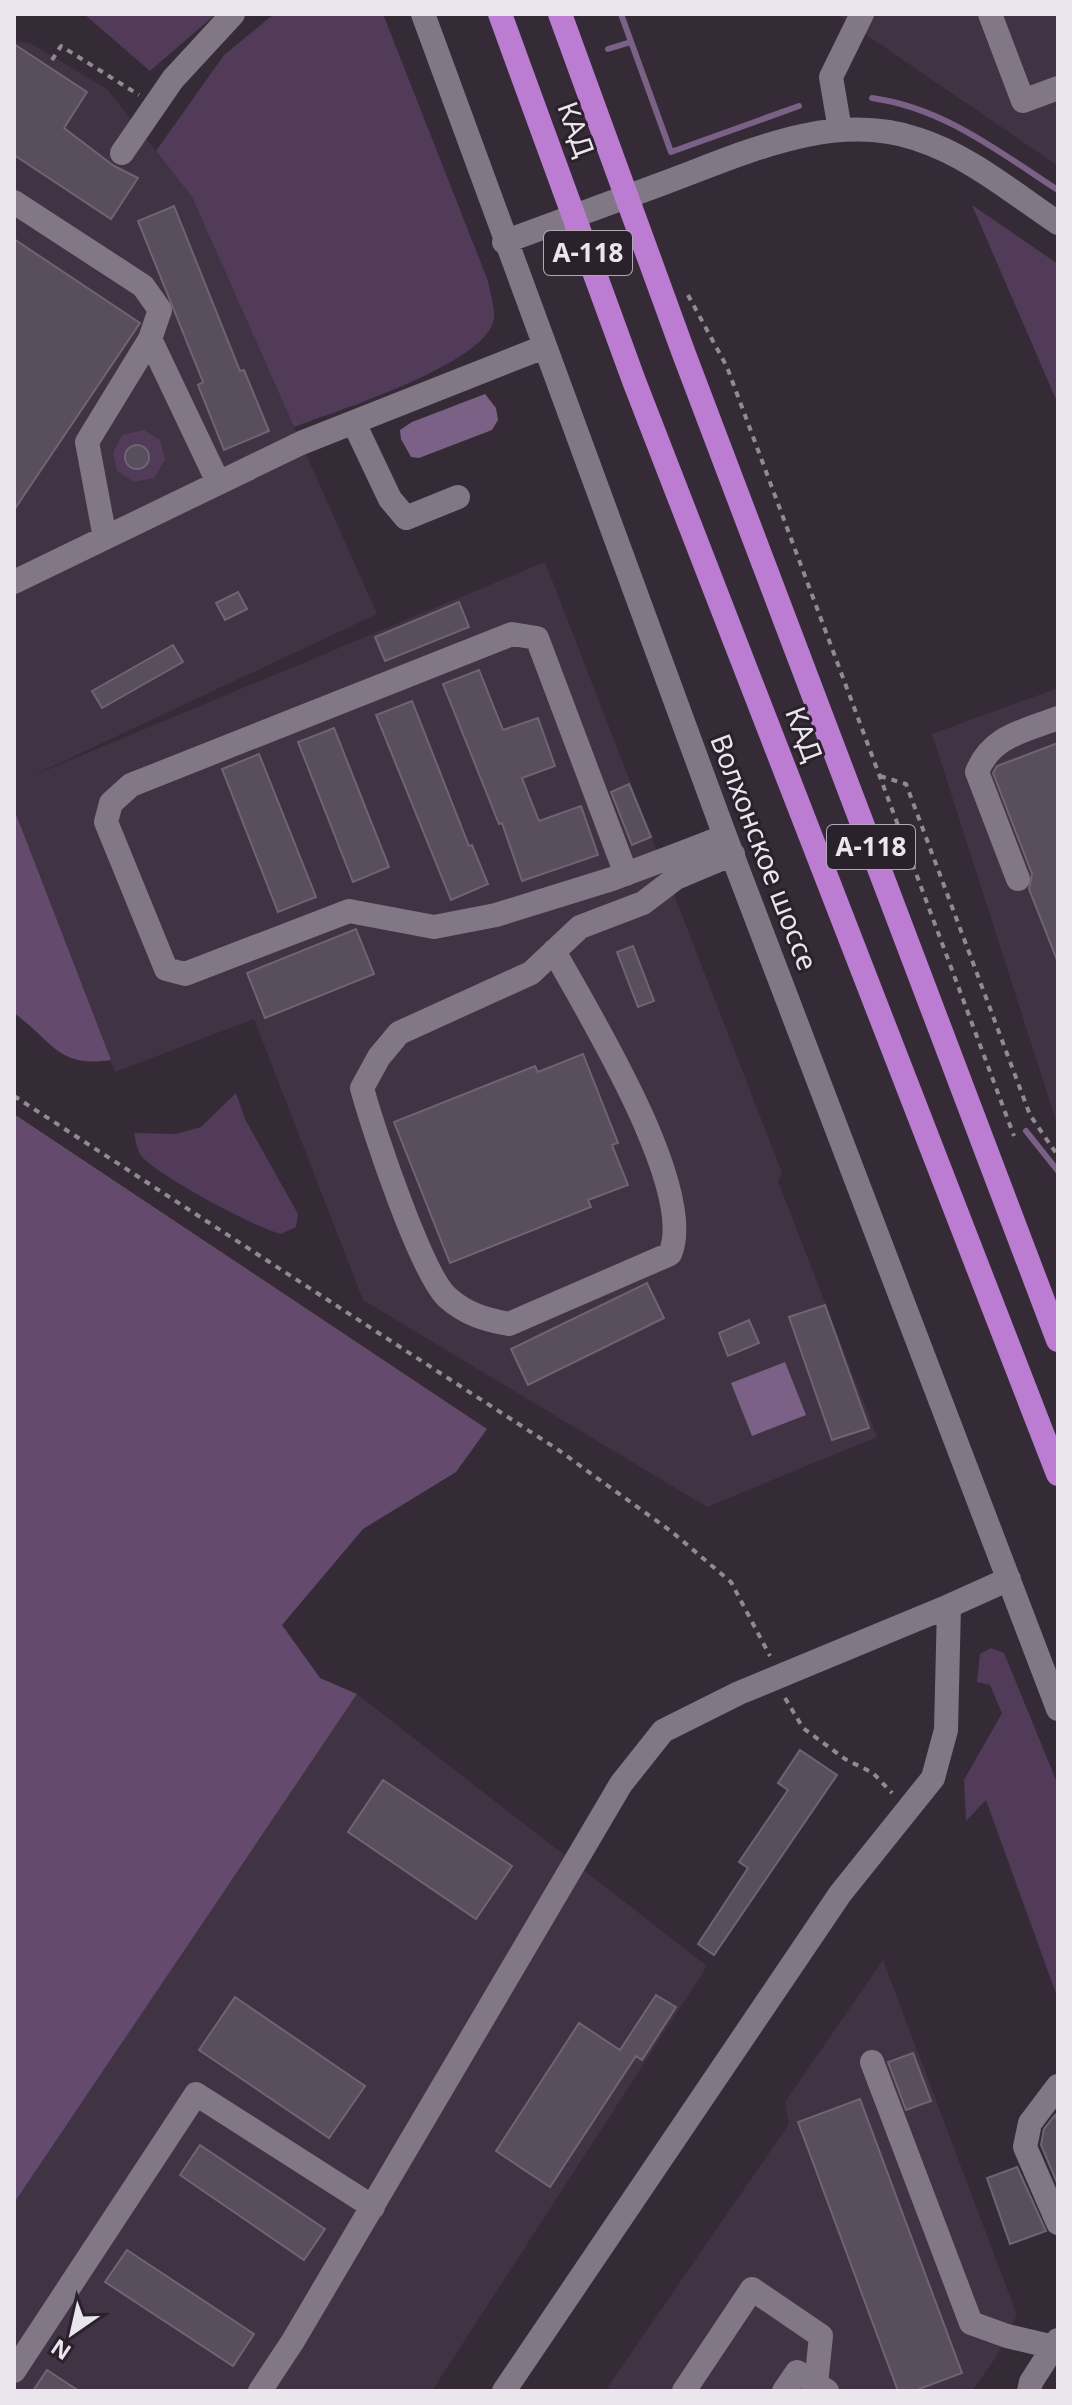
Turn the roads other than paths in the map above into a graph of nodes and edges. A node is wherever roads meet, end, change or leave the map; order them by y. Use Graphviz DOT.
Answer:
graph roads {
  1 [pos="233,14"];
  2 [pos="423,14"];
  3 [pos="500,14"];
  4 [pos="560,14"];
  5 [pos="862,14"];
  6 [pos="990,14"];
  7 [pos="1058,88"];
  8 [pos="840,130"];
  9 [pos="122,153"];
  10 [pos="14,202"];
  11 [pos="1058,223"];
  12 [pos="504,242"];
  13 [pos="150,339"];
  14 [pos="544,347"];
  15 [pos="354,423"];
  16 [pos="218,482"];
  17 [pos="458,497"];
  18 [pos="105,538"];
  19 [pos="14,582"];
  20 [pos="1058,718"];
  21 [pos="729,845"];
  22 [pos="626,874"];
  23 [pos="1018,879"];
  24 [pos="554,951"];
  25 [pos="1058,1340"];
  26 [pos="1058,1474"];
  27 [pos="1009,1579"];
  28 [pos="949,1606"];
  29 [pos="1058,1709"];
  30 [pos="872,2062"];
  31 [pos="1058,2086"];
  32 [pos="373,2207"];
  33 [pos="1058,2223"];
  34 [pos="1056,2343"];
  35 [pos="14,2371"];
  36 [pos="821,2388"];
  37 [pos="260,2391"];
  38 [pos="504,2391"];
  39 [pos="684,2391"];
  40 [pos="784,2391"];
  41 [pos="1029,2391"];
  1 -- 9 [label="street"];
  2 -- 12 [label="street, Волхонское шоссе"];
  3 -- 26 [label="highway, КАД / А-118"];
  4 -- 25 [label="highway, КАД / А-118"];
  5 -- 8 [label="street"];
  6 -- 7 [label="street"];
  8 -- 11 [label="street"];
  8 -- 12 [label="street"];
  10 -- 13 [label="street"];
  12 -- 14 [label="street, Волхонское шоссе"];
  13 -- 16 [label="street"];
  13 -- 18 [label="street"];
  14 -- 15 [label="street"];
  14 -- 21 [label="street, Волхонское шоссе"];
  15 -- 16 [label="street"];
  15 -- 17 [label="street"];
  16 -- 18 [label="street"];
  18 -- 19 [label="street"];
  20 -- 23 [label="street"];
  21 -- 22 [label="street"];
  21 -- 24 [label="street"];
  21 -- 27 [label="street, Волхонское шоссе"];
  22 -- 22 [label="street"];
  24 -- 24 [label="street"];
  27 -- 28 [label="street"];
  27 -- 29 [label="street, Волхонское шоссе"];
  28 -- 32 [label="street"];
  28 -- 38 [label="street"];
  30 -- 34 [label="street"];
  31 -- 33 [label="street"];
  32 -- 35 [label="street"];
  32 -- 37 [label="street"];
  34 -- 41 [label="street"];
  36 -- 39 [label="street"];
  36 -- 40 [label="street"];
}
